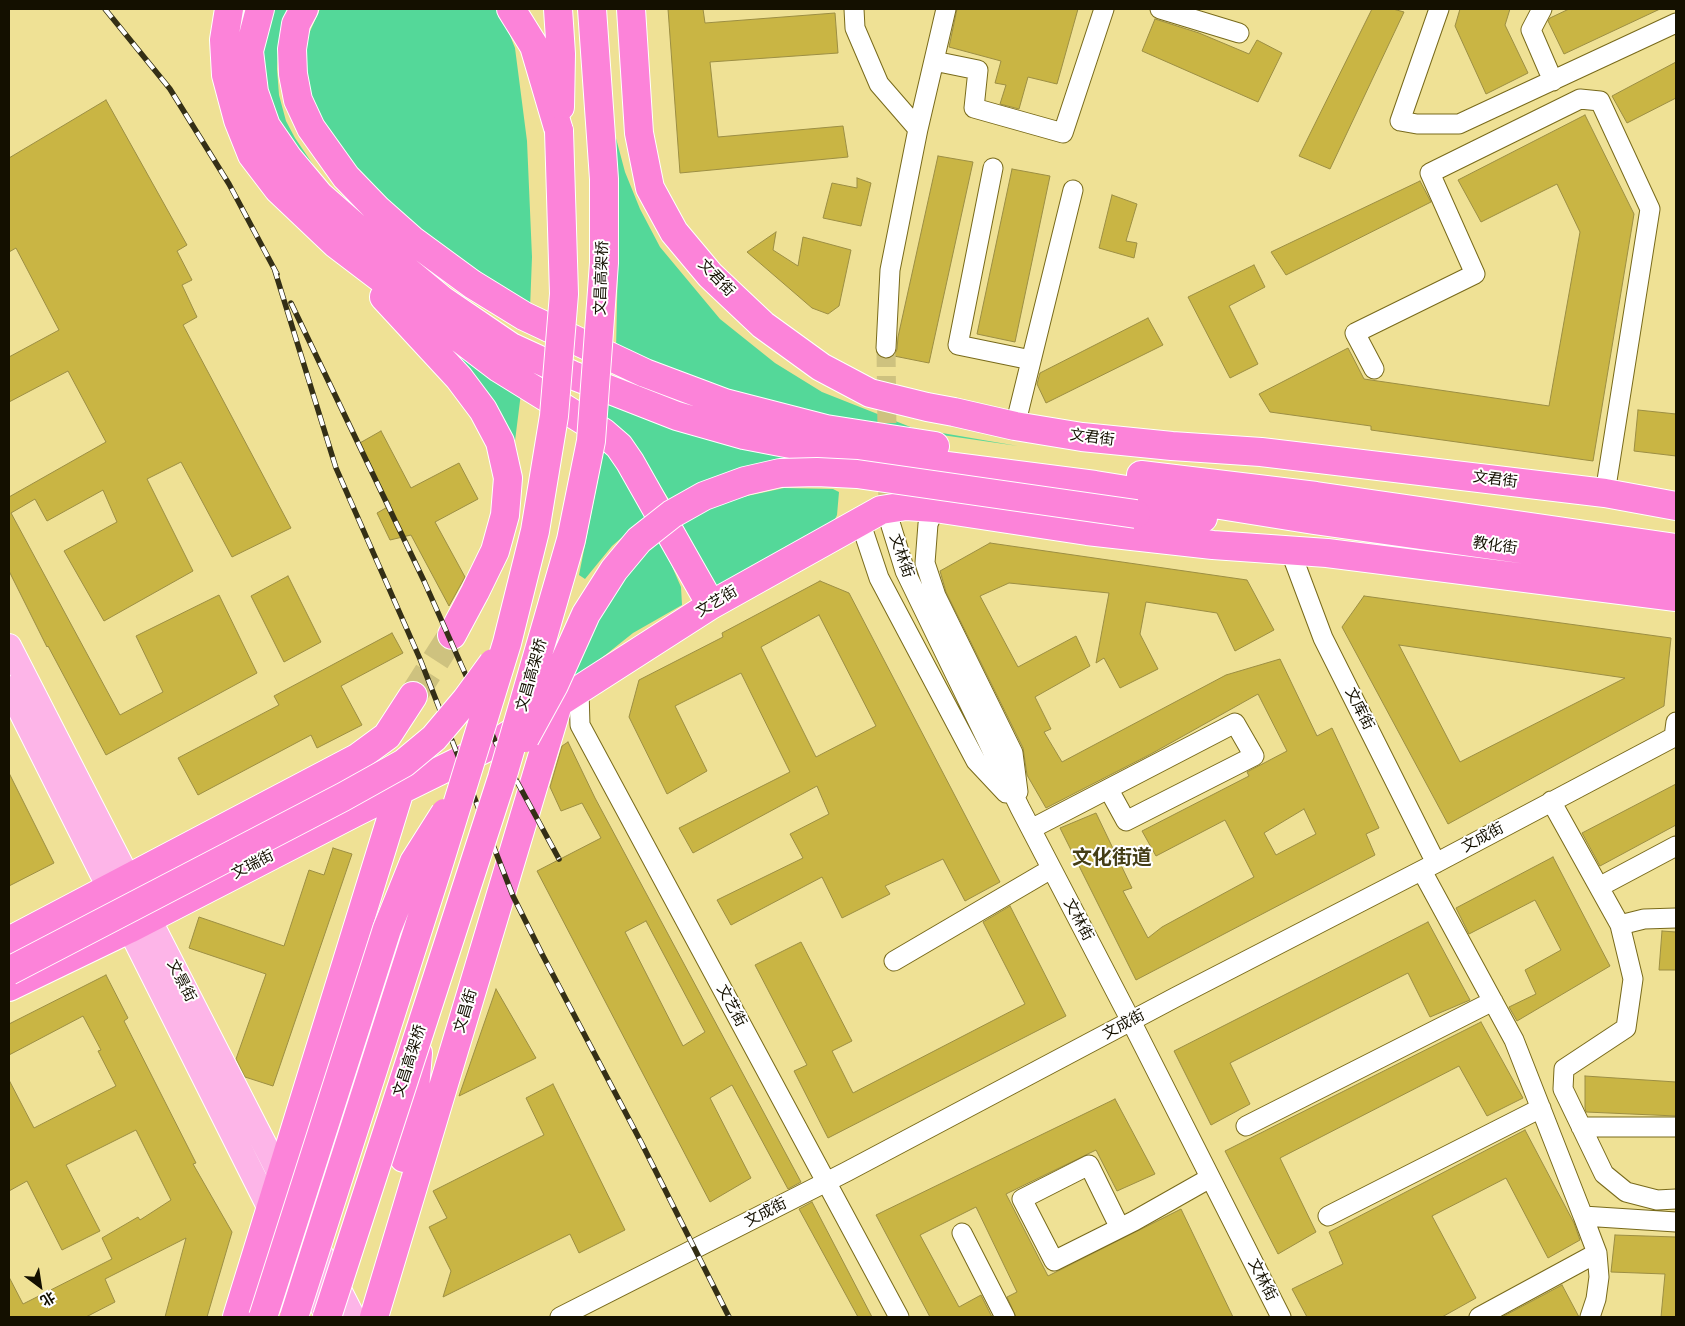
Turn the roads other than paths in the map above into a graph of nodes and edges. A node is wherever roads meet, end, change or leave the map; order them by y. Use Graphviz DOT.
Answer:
graph roads {
  1 [pos="229,9"];
  2 [pos="260,9"];
  3 [pos="304,9"];
  4 [pos="511,9"];
  5 [pos="558,9"];
  6 [pos="592,9"];
  7 [pos="632,9"];
  8 [pos="854,9"];
  9 [pos="946,9"];
  10 [pos="1104,9"];
  11 [pos="1160,9"];
  12 [pos="1439,9"];
  13 [pos="1542,9"];
  14 [pos="1672,18"];
  15 [pos="1239,33"];
  16 [pos="934,61"];
  17 [pos="1553,81"];
  18 [pos="918,129"];
  19 [pos="559,131"];
  20 [pos="993,168"];
  21 [pos="1073,190"];
  22 [pos="336,244"];
  23 [pos="886,348"];
  24 [pos="1031,360"];
  25 [pos="1374,369"];
  26 [pos="1015,426"];
  27 [pos="1172,446"];
  28 [pos="1605,493"];
  29 [pos="1676,506"];
  30 [pos="936,508"];
  31 [pos="1315,508"];
  32 [pos="888,516"];
  33 [pos="1178,518"];
  34 [pos="860,522"];
  35 [pos="1676,548"];
  36 [pos="1290,550"];
  37 [pos="1327,553"];
  38 [pos="1676,571"];
  39 [pos="1676,597"];
  40 [pos="711,605"];
  41 [pos="452,635"];
  42 [pos="508,643"];
  43 [pos="9,646"];
  44 [pos="9,688"];
  45 [pos="413,696"];
  46 [pos="569,697"];
  47 [pos="1676,722"];
  48 [pos="496,743"];
  49 [pos="502,778"];
  50 [pos="463,784"];
  51 [pos="400,790"];
  52 [pos="1109,790"];
  53 [pos="1551,801"];
  54 [pos="1020,808"];
  55 [pos="1031,829"];
  56 [pos="1676,846"];
  57 [pos="1429,867"];
  58 [pos="1051,869"];
  59 [pos="118,883"];
  60 [pos="1599,887"];
  61 [pos="1676,918"];
  62 [pos="139,924"];
  63 [pos="1620,925"];
  64 [pos="9,941"];
  65 [pos="894,961"];
  66 [pos="9,971"];
  67 [pos="9,987"];
  68 [pos="1493,1001"];
  69 [pos="1131,1021"];
  70 [pos="420,1029"];
  71 [pos="1541,1108"];
  72 [pos="1246,1126"];
  73 [pos="1581,1127"];
  74 [pos="1676,1128"];
  75 [pos="280,1176"];
  76 [pos="1210,1178"];
  77 [pos="825,1183"];
  78 [pos="1676,1199"];
  79 [pos="270,1209"];
  80 [pos="1328,1216"];
  81 [pos="1584,1216"];
  82 [pos="1676,1222"];
  83 [pos="1120,1228"];
  84 [pos="962,1233"];
  85 [pos="1597,1253"];
  86 [pos="236,1317"];
  87 [pos="263,1317"];
  88 [pos="294,1317"];
  89 [pos="328,1317"];
  90 [pos="353,1317"];
  91 [pos="374,1317"];
  92 [pos="560,1317"];
  93 [pos="899,1317"];
  94 [pos="1005,1317"];
  95 [pos="1282,1317"];
  96 [pos="1479,1317"];
  97 [pos="1590,1317"];
  1 -- 22 [label="highway"];
  2 -- 31 [label="highway"];
  3 -- 31 [label="highway"];
  4 -- 19 [label="highway"];
  5 -- 19 [label="highway"];
  6 -- 49 [label="highway, 文昌高架桥, bridge"];
  7 -- 26 [label="highway, 文君街"];
  8 -- 18 [label="street"];
  9 -- 16 [label="street"];
  10 -- 16 [label="street"];
  11 -- 15 [label="street"];
  12 -- 17 [label="street"];
  13 -- 17 [label="street"];
  14 -- 17 [label="street"];
  16 -- 18 [label="street"];
  18 -- 23 [label="street"];
  19 -- 42 [label="highway, bridge"];
  20 -- 24 [label="street"];
  21 -- 24 [label="street"];
  22 -- 40 [label="highway"];
  22 -- 41 [label="highway"];
  24 -- 26 [label="street"];
  25 -- 28 [label="street"];
  26 -- 27 [label="highway, 文君街"];
  27 -- 28 [label="highway, 文君街"];
  27 -- 31 [label="highway"];
  28 -- 29 [label="highway, 文君街"];
  30 -- 34 [label="highway"];
  30 -- 36 [label="highway"];
  30 -- 54 [label="street"];
  31 -- 33 [label="highway"];
  31 -- 35 [label="highway, 教化街"];
  31 -- 38 [label="highway, 教化街"];
  32 -- 54 [label="street, 文林街"];
  33 -- 37 [label="highway"];
  33 -- 49 [label="highway, bridge"];
  34 -- 40 [label="highway, 文艺街"];
  34 -- 54 [label="street"];
  36 -- 37 [label="highway"];
  36 -- 57 [label="street, 文库街"];
  37 -- 39 [label="highway"];
  40 -- 46 [label="highway, 文艺街"];
  42 -- 50 [label="highway, bridge"];
  42 -- 66 [label="highway, bridge"];
  43 -- 59 [label="main road, 文景街"];
  44 -- 59 [label="main road, 文景街"];
  45 -- 59 [label="highway"];
  46 -- 48 [label="highway, 文艺街"];
  46 -- 77 [label="street, 文艺街"];
  46 -- 91 [label="highway, 文昌街"];
  47 -- 53 [label="street, 文成街"];
  48 -- 51 [label="highway, 文瑞街"];
  49 -- 70 [label="highway, 文昌高架桥, bridge"];
  50 -- 87 [label="highway, bridge"];
  50 -- 88 [label="highway, bridge"];
  51 -- 62 [label="highway, 文瑞街"];
  51 -- 75 [label="highway"];
  52 -- 52 [label="street"];
  52 -- 55 [label="street"];
  53 -- 57 [label="street, 文成街"];
  53 -- 60 [label="street"];
  54 -- 55 [label="street, 文林街"];
  55 -- 58 [label="street, 文林街"];
  56 -- 60 [label="street"];
  57 -- 68 [label="street, 文库街"];
  57 -- 69 [label="street, 文成街"];
  58 -- 65 [label="street"];
  58 -- 69 [label="street, 文林街"];
  59 -- 62 [label="main road, 文景街"];
  59 -- 64 [label="highway"];
  60 -- 63 [label="street"];
  61 -- 63 [label="street"];
  62 -- 67 [label="highway, 文瑞街"];
  62 -- 75 [label="main road, 文景街"];
  62 -- 79 [label="main road, 文景街"];
  63 -- 73 [label="street"];
  68 -- 71 [label="street, 文库街"];
  68 -- 72 [label="street"];
  69 -- 76 [label="street, 文林街"];
  69 -- 77 [label="street, 文成街"];
  70 -- 89 [label="highway, 文昌高架桥, bridge"];
  70 -- 90 [label="highway, bridge"];
  71 -- 80 [label="street"];
  71 -- 81 [label="street, 文库街"];
  73 -- 74 [label="street"];
  73 -- 78 [label="street"];
  75 -- 79 [label="highway"];
  75 -- 90 [label="main road, 文景街"];
  76 -- 83 [label="street"];
  76 -- 95 [label="street, 文林街"];
  77 -- 92 [label="street, 文成街"];
  77 -- 93 [label="street, 文艺街"];
  79 -- 86 [label="highway"];
  79 -- 89 [label="main road, 文景街"];
  81 -- 82 [label="street"];
  81 -- 85 [label="street, 文库街"];
  83 -- 83 [label="street"];
  84 -- 94 [label="street"];
  85 -- 96 [label="street"];
  85 -- 97 [label="street, 文库街"];
}
